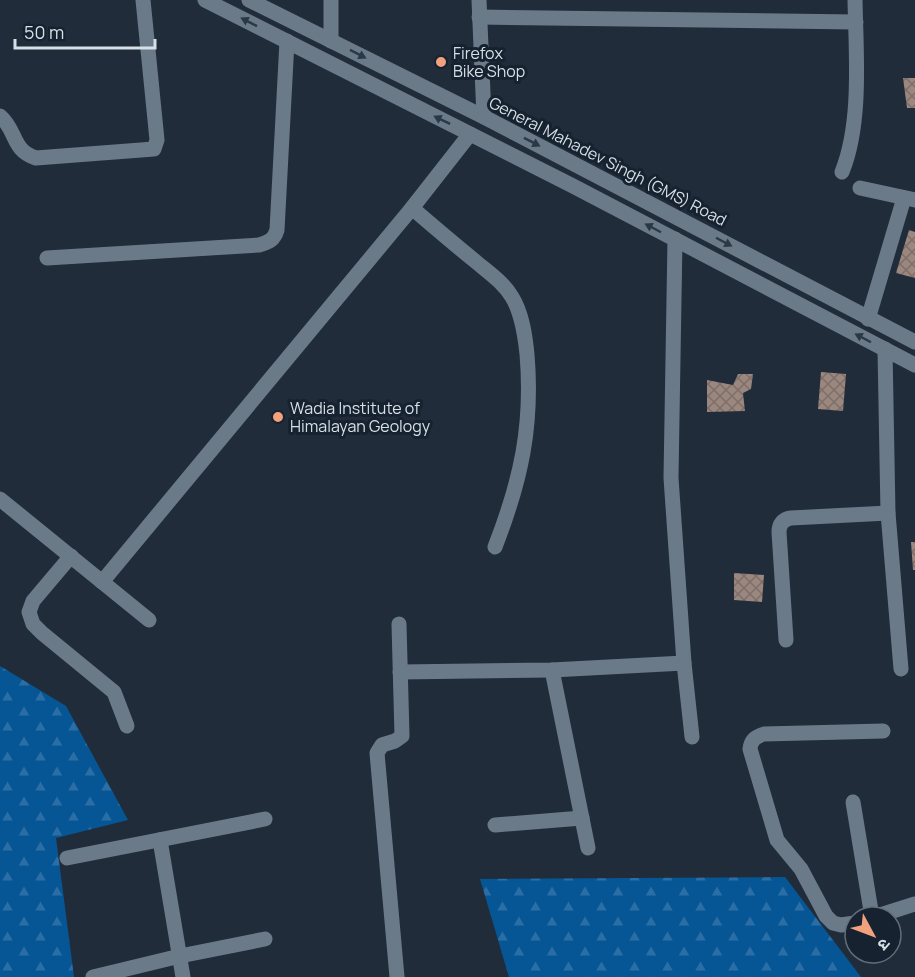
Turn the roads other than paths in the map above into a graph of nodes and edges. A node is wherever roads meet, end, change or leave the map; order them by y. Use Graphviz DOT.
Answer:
graph roads {
  1 [pos="143,0"];
  2 [pos="205,0"];
  3 [pos="249,0"];
  4 [pos="331,0"];
  5 [pos="479,0"];
  6 [pos="855,0"];
  7 [pos="479,18"];
  8 [pos="856,22"];
  9 [pos="286,41"];
  10 [pos="331,41"];
  11 [pos="0,117"];
  12 [pos="484,117"];
  13 [pos="470,134"];
  14 [pos="842,172"];
  15 [pos="860,188"];
  16 [pos="909,199"];
  17 [pos="412,208"];
  18 [pos="675,239"];
  19 [pos="47,258"];
  20 [pos="867,319"];
  21 [pos="915,342"];
  22 [pos="885,349"];
  23 [pos="915,365"];
  24 [pos="0,499"];
  25 [pos="888,513"];
  26 [pos="495,547"];
  27 [pos="71,556"];
  28 [pos="102,582"];
  29 [pos="149,620"];
  30 [pos="399,624"];
  31 [pos="786,640"];
  32 [pos="684,663"];
  33 [pos="901,669"];
  34 [pos="552,670"];
  35 [pos="400,672"];
  36 [pos="127,726"];
  37 [pos="883,731"];
  38 [pos="692,737"];
  39 [pos="853,802"];
  40 [pos="582,818"];
  41 [pos="265,819"];
  42 [pos="495,825"];
  43 [pos="160,840"];
  44 [pos="588,848"];
  45 [pos="67,858"];
  46 [pos="871,905"];
  47 [pos="843,925"];
  48 [pos="265,939"];
  49 [pos="180,956"];
  50 [pos="93,977"];
  51 [pos="183,977"];
  52 [pos="397,977"];
  1 -- 11 [label="street"];
  9 -- 2 [label="street, one-way"];
  3 -- 10 [label="street, General Mahadev Singh (GMS) Road"];
  4 -- 10 [label="street"];
  5 -- 7 [label="street"];
  6 -- 8 [label="street"];
  7 -- 8 [label="street"];
  7 -- 12 [label="street"];
  8 -- 14 [label="street"];
  13 -- 9 [label="street, one-way"];
  9 -- 19 [label="street"];
  10 -- 12 [label="street, General Mahadev Singh (GMS) Road, one-way"];
  12 -- 20 [label="street, General Mahadev Singh (GMS) Road, one-way"];
  13 -- 17 [label="street"];
  18 -- 13 [label="street, one-way"];
  15 -- 16 [label="street"];
  16 -- 20 [label="street"];
  17 -- 26 [label="street"];
  17 -- 28 [label="street"];
  22 -- 18 [label="street, one-way"];
  18 -- 32 [label="street"];
  20 -- 21 [label="street, General Mahadev Singh (GMS) Road"];
  22 -- 23 [label="street"];
  22 -- 25 [label="street"];
  24 -- 27 [label="street"];
  25 -- 31 [label="street"];
  25 -- 33 [label="street"];
  27 -- 28 [label="street"];
  27 -- 36 [label="street"];
  28 -- 29 [label="street"];
  30 -- 35 [label="street"];
  32 -- 34 [label="street"];
  32 -- 38 [label="street"];
  34 -- 35 [label="street"];
  34 -- 40 [label="street"];
  35 -- 52 [label="street"];
  37 -- 47 [label="street"];
  39 -- 46 [label="street"];
  40 -- 42 [label="street"];
  40 -- 44 [label="street"];
  41 -- 43 [label="street"];
  43 -- 45 [label="street"];
  43 -- 49 [label="street"];
  48 -- 49 [label="street"];
  49 -- 50 [label="street"];
  49 -- 51 [label="street"];
}
